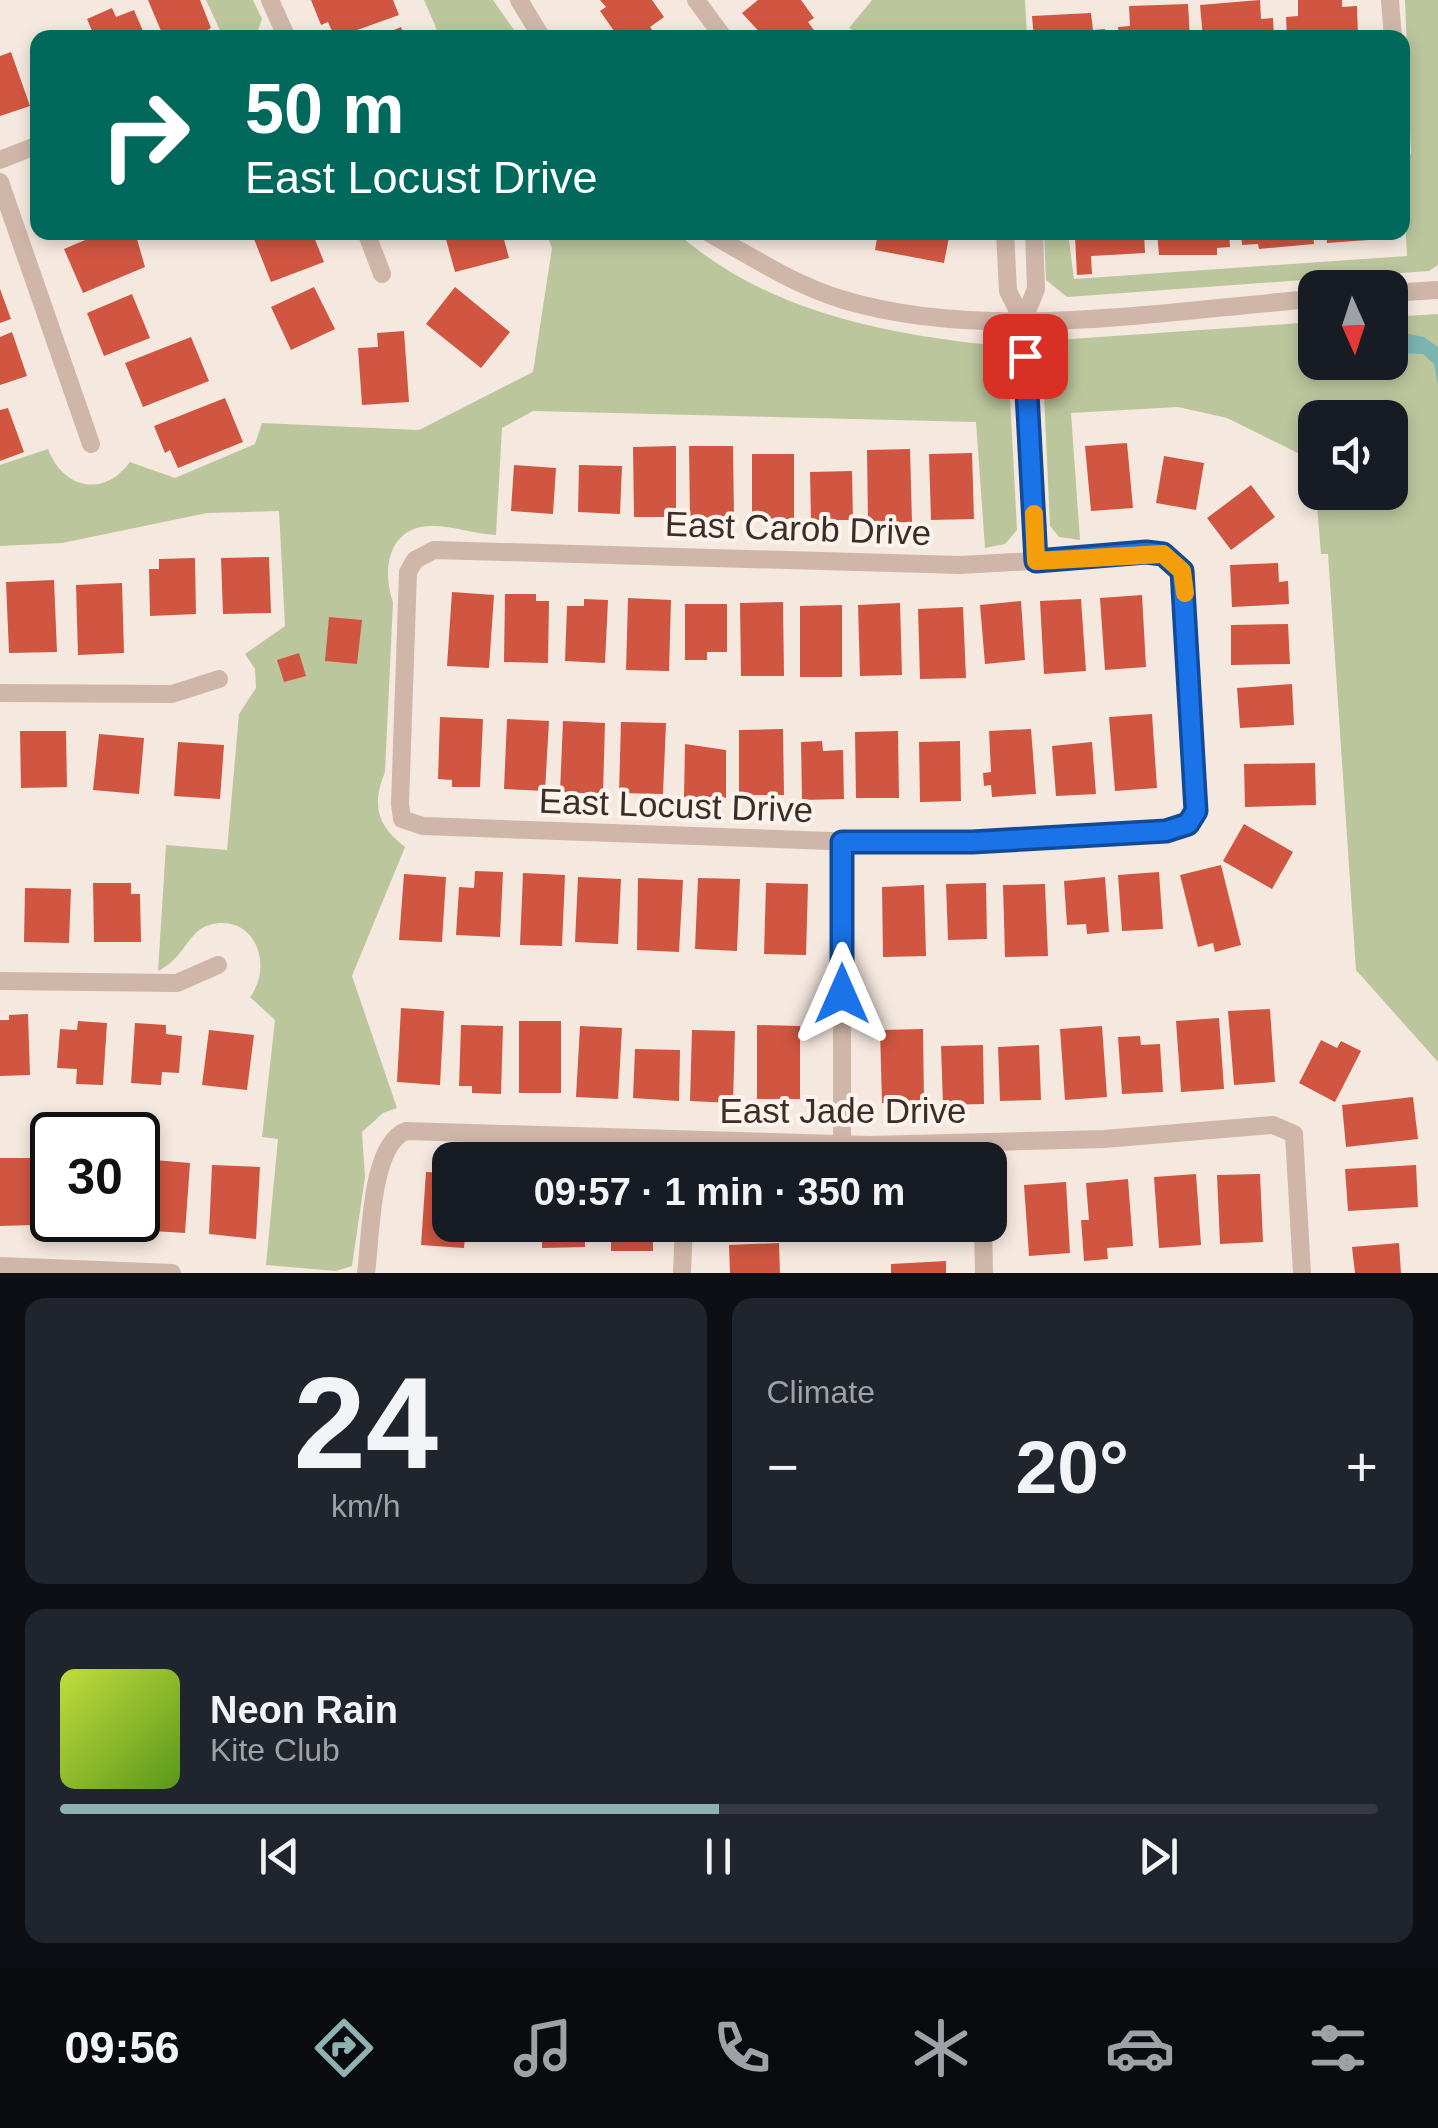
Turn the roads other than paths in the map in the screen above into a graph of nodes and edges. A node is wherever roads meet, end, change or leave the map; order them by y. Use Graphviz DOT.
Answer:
graph roads {
  1 [pos="270,0"];
  2 [pos="518,0"];
  3 [pos="696,0"];
  4 [pos="1390,0"];
  5 [pos="283,30"];
  6 [pos="537,30"];
  7 [pos="718,30"];
  8 [pos="1392,30"];
  9 [pos="30,148"];
  10 [pos="0,160"];
  11 [pos="0,182"];
  12 [pos="369,240"];
  13 [pos="722,240"];
  14 [pos="1005,240"];
  15 [pos="1034,240"];
  16 [pos="382,274"];
  17 [pos="1438,290"];
  18 [pos="1408,292"];
  19 [pos="1298,300"];
  20 [pos="1023,321"];
  21 [pos="91,444"];
  22 [pos="1036,561"];
  23 [pos="219,680"];
  24 [pos="0,692"];
  25 [pos="402,818"];
  26 [pos="1188,824"];
  27 [pos="842,842"];
  28 [pos="218,965"];
  29 [pos="0,981"];
  30 [pos="576,1142"];
  31 [pos="842,1142"];
  32 [pos="1007,1150"];
  33 [pos="683,1242"];
  34 [pos="983,1242"];
  35 [pos="0,1266"];
  36 [pos="72,1270"];
  37 [pos="172,1273"];
  38 [pos="366,1273"];
  39 [pos="682,1273"];
  40 [pos="984,1273"];
  41 [pos="1302,1273"];
  1 -- 5 [label="street"];
  2 -- 6 [label="street"];
  3 -- 7 [label="street"];
  4 -- 8 [label="street"];
  9 -- 10 [label="street"];
  11 -- 21 [label="street"];
  12 -- 16 [label="street"];
  13 -- 20 [label="street"];
  14 -- 20 [label="street"];
  15 -- 20 [label="street"];
  17 -- 18 [label="street"];
  19 -- 20 [label="street"];
  20 -- 22 [label="street"];
  22 -- 25 [label="street, East Carob Drive"];
  22 -- 26 [label="street, East Carob Drive"];
  23 -- 24 [label="street"];
  25 -- 27 [label="street, East Locust Drive"];
  26 -- 27 [label="street, East Locust Drive"];
  27 -- 31 [label="street"];
  28 -- 29 [label="street"];
  30 -- 38 [label="street, East Jade Drive"];
  32 -- 41 [label="street, East Jade Drive"];
  33 -- 39 [label="street"];
  34 -- 40 [label="street"];
  35 -- 36 [label="street"];
  36 -- 37 [label="street"];
}
